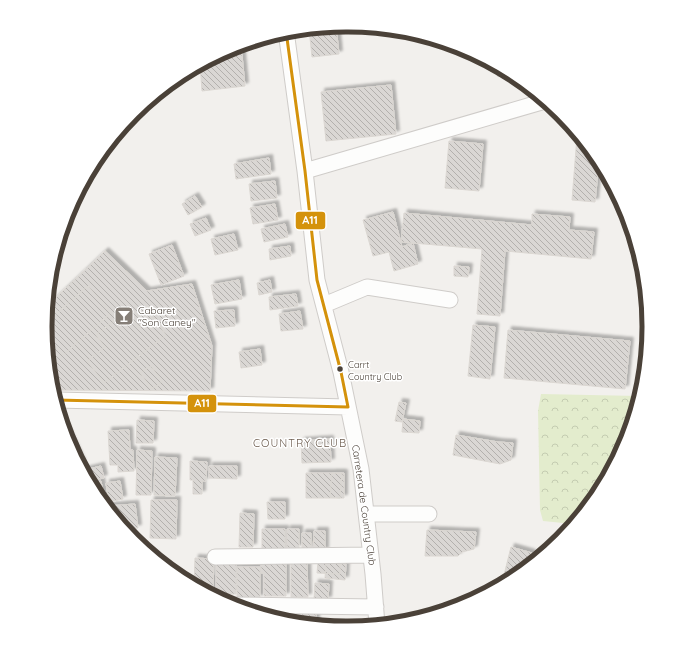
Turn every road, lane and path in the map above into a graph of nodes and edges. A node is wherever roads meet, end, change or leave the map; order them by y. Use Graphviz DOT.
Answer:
graph roads {
  1 [pos="287,39"];
  2 [pos="538,103"];
  3 [pos="305,172"];
  4 [pos="450,300"];
  5 [pos="324,305"];
  6 [pos="62,400"];
  7 [pos="348,407"];
  8 [pos="366,514"];
  9 [pos="429,514"];
  10 [pos="371,555"];
  11 [pos="215,557"];
  12 [pos="253,605"];
  13 [pos="376,607"];
  14 [pos="377,619"];
  1 -- 3 [label="street, Carretera de Country Club"];
  2 -- 3 [label="street"];
  3 -- 5 [label="street, Carretera de Country Club"];
  4 -- 5 [label="street"];
  5 -- 7 [label="street, Carretera de Country Club"];
  6 -- 7 [label="street"];
  7 -- 8 [label="street, Carretera de Country Club"];
  8 -- 9 [label="street"];
  8 -- 10 [label="street, Carretera de Country Club"];
  10 -- 11 [label="street"];
  10 -- 13 [label="street, Carretera de Country Club"];
  12 -- 13 [label="street"];
  13 -- 14 [label="street, Carretera de Country Club"];
}
